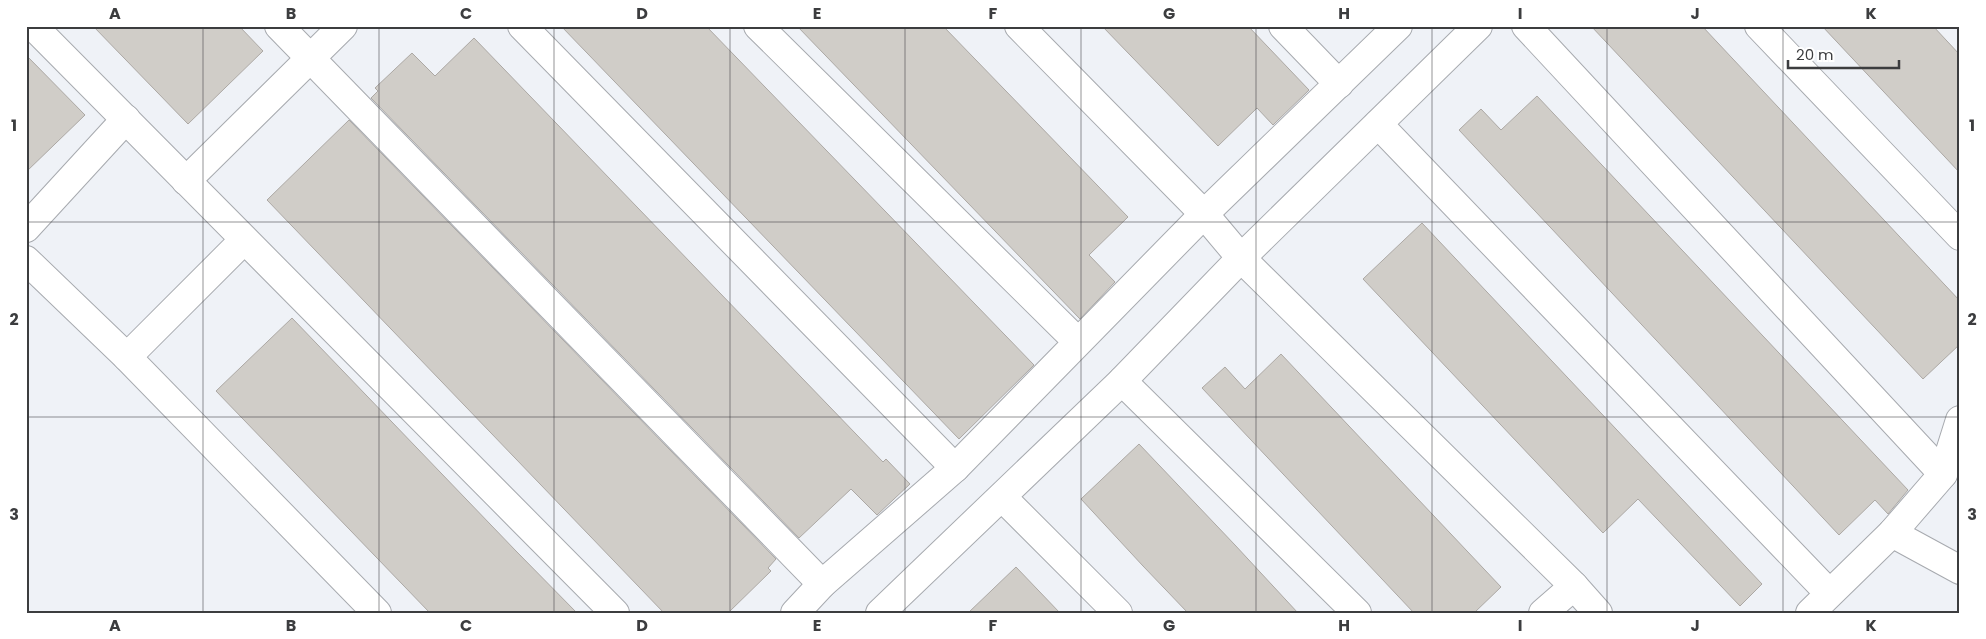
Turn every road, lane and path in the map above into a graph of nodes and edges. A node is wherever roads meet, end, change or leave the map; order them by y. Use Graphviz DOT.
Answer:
graph roads {
  1 [pos="33,26"];
  2 [pos="280,26"];
  3 [pos="343,26"];
  4 [pos="522,26"];
  5 [pos="758,26"];
  6 [pos="1019,26"];
  7 [pos="1283,26"];
  8 [pos="1398,26"];
  9 [pos="1478,26"];
  10 [pos="1526,26"];
  11 [pos="1759,26"];
  12 [pos="311,57"];
  13 [pos="1339,84"];
  14 [pos="126,119"];
  15 [pos="1378,124"];
  16 [pos="186,181"];
  17 [pos="1204,214"];
  18 [pos="26,228"];
  19 [pos="1960,236"];
  20 [pos="244,240"];
  21 [pos="1242,258"];
  22 [pos="26,260"];
  23 [pos="1077,341"];
  24 [pos="127,357"];
  25 [pos="1122,381"];
  26 [pos="1960,420"];
  27 [pos="955,468"];
  28 [pos="1943,474"];
  29 [pos="1002,497"];
  30 [pos="1892,533"];
  31 [pos="1960,570"];
  32 [pos="822,584"];
  33 [pos="1574,586"];
  34 [pos="1829,593"];
  35 [pos="376,613"];
  36 [pos="615,613"];
  37 [pos="795,613"];
  38 [pos="880,613"];
  39 [pos="1118,613"];
  40 [pos="1356,613"];
  41 [pos="1543,613"];
  42 [pos="1598,613"];
  43 [pos="1810,613"];
  1 -- 14 [label="street"];
  2 -- 12 [label="street"];
  3 -- 12 [label="street"];
  4 -- 27 [label="street"];
  5 -- 23 [label="street"];
  6 -- 17 [label="street"];
  7 -- 13 [label="street"];
  8 -- 13 [label="street"];
  9 -- 15 [label="street"];
  10 -- 28 [label="street"];
  11 -- 19 [label="street"];
  12 -- 16 [label="street"];
  12 -- 32 [label="street"];
  13 -- 17 [label="street"];
  14 -- 16 [label="street"];
  14 -- 18 [label="street"];
  15 -- 21 [label="street"];
  15 -- 34 [label="street"];
  16 -- 20 [label="street"];
  17 -- 21 [label="street"];
  17 -- 23 [label="street"];
  20 -- 24 [label="street"];
  20 -- 36 [label="street"];
  21 -- 25 [label="street"];
  21 -- 33 [label="street"];
  22 -- 24 [label="street"];
  23 -- 27 [label="street"];
  24 -- 35 [label="street"];
  25 -- 29 [label="street"];
  25 -- 40 [label="street"];
  26 -- 28 [label="street"];
  27 -- 32 [label="street"];
  28 -- 30 [label="street"];
  29 -- 38 [label="street"];
  29 -- 39 [label="street"];
  30 -- 31 [label="street"];
  30 -- 34 [label="street"];
  32 -- 37 [label="street"];
  33 -- 41 [label="street"];
  33 -- 42 [label="street"];
  34 -- 43 [label="street"];
}
